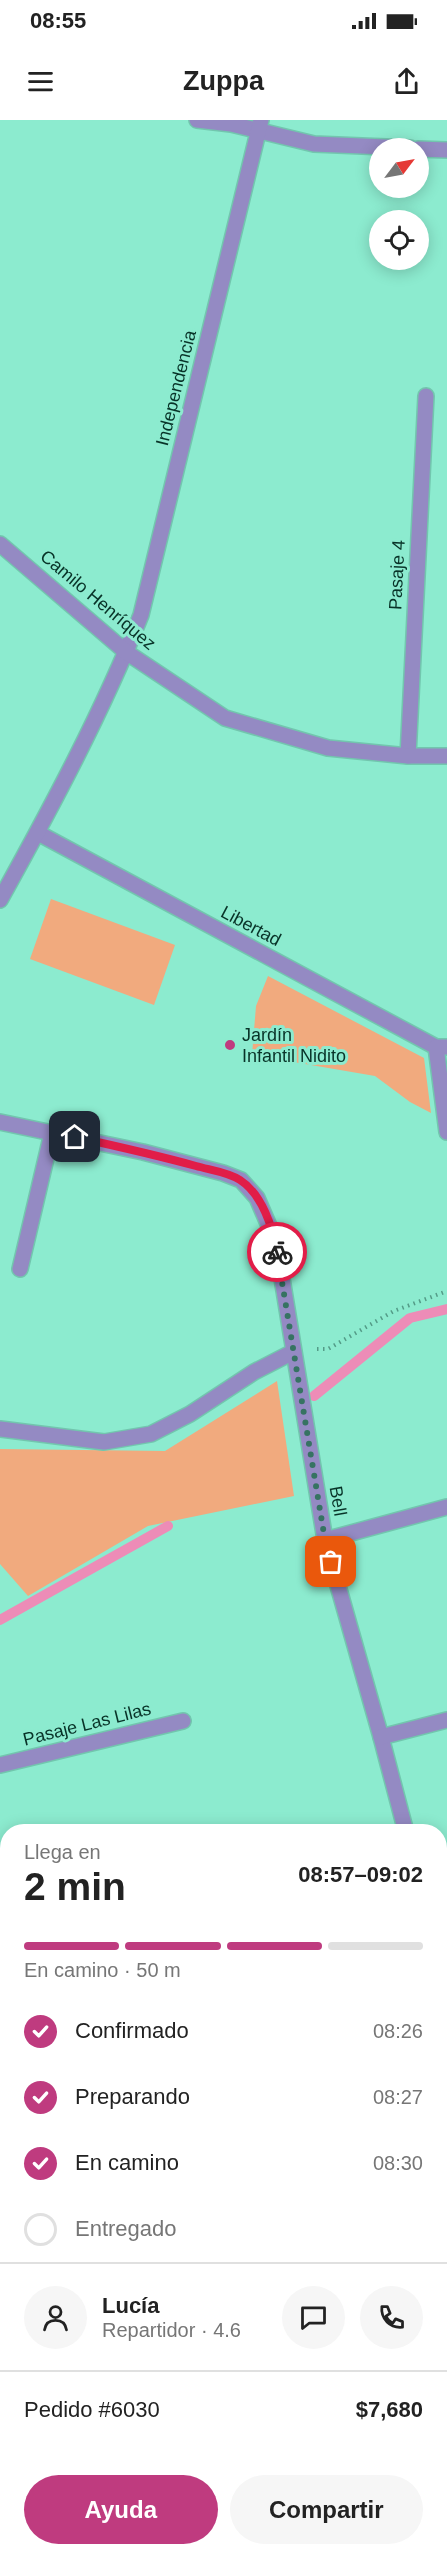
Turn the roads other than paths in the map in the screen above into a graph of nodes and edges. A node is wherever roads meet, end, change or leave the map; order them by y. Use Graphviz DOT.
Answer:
graph roads {
  1 [pos="197,120"];
  2 [pos="260,126"];
  3 [pos="369,146"];
  4 [pos="429,149"];
  5 [pos="447,150"];
  6 [pos="426,396"];
  7 [pos="0,543"];
  8 [pos="126,652"];
  9 [pos="408,756"];
  10 [pos="447,756"];
  11 [pos="38,832"];
  12 [pos="0,900"];
  13 [pos="442,1047"];
  14 [pos="0,1122"];
  15 [pos="447,1132"];
  16 [pos="52,1133"];
  17 [pos="20,1269"];
  18 [pos="293,1352"];
  19 [pos="0,1429"];
  20 [pos="447,1507"];
  21 [pos="325,1540"];
  22 [pos="447,1720"];
  23 [pos="183,1721"];
  24 [pos="381,1737"];
  25 [pos="0,1765"];
  26 [pos="404,1824"];
  1 -- 2 [label="street"];
  2 -- 3 [label="street"];
  2 -- 8 [label="street, Independencia"];
  4 -- 5 [label="street"];
  6 -- 9 [label="street, Pasaje 4"];
  7 -- 8 [label="street, Camilo Henríquez"];
  8 -- 9 [label="street, Camilo Henríquez"];
  8 -- 11 [label="street"];
  9 -- 10 [label="street, Camilo Henríquez"];
  11 -- 12 [label="street"];
  11 -- 13 [label="street, Libertad"];
  13 -- 15 [label="street"];
  14 -- 16 [label="street, Bell"];
  16 -- 17 [label="street"];
  16 -- 18 [label="street, Bell"];
  18 -- 19 [label="street"];
  18 -- 21 [label="street, Bell"];
  20 -- 21 [label="street"];
  21 -- 24 [label="street, Bell"];
  22 -- 24 [label="street"];
  23 -- 25 [label="street, Pasaje Las Lilas"];
  24 -- 26 [label="street, Bell"];
}
